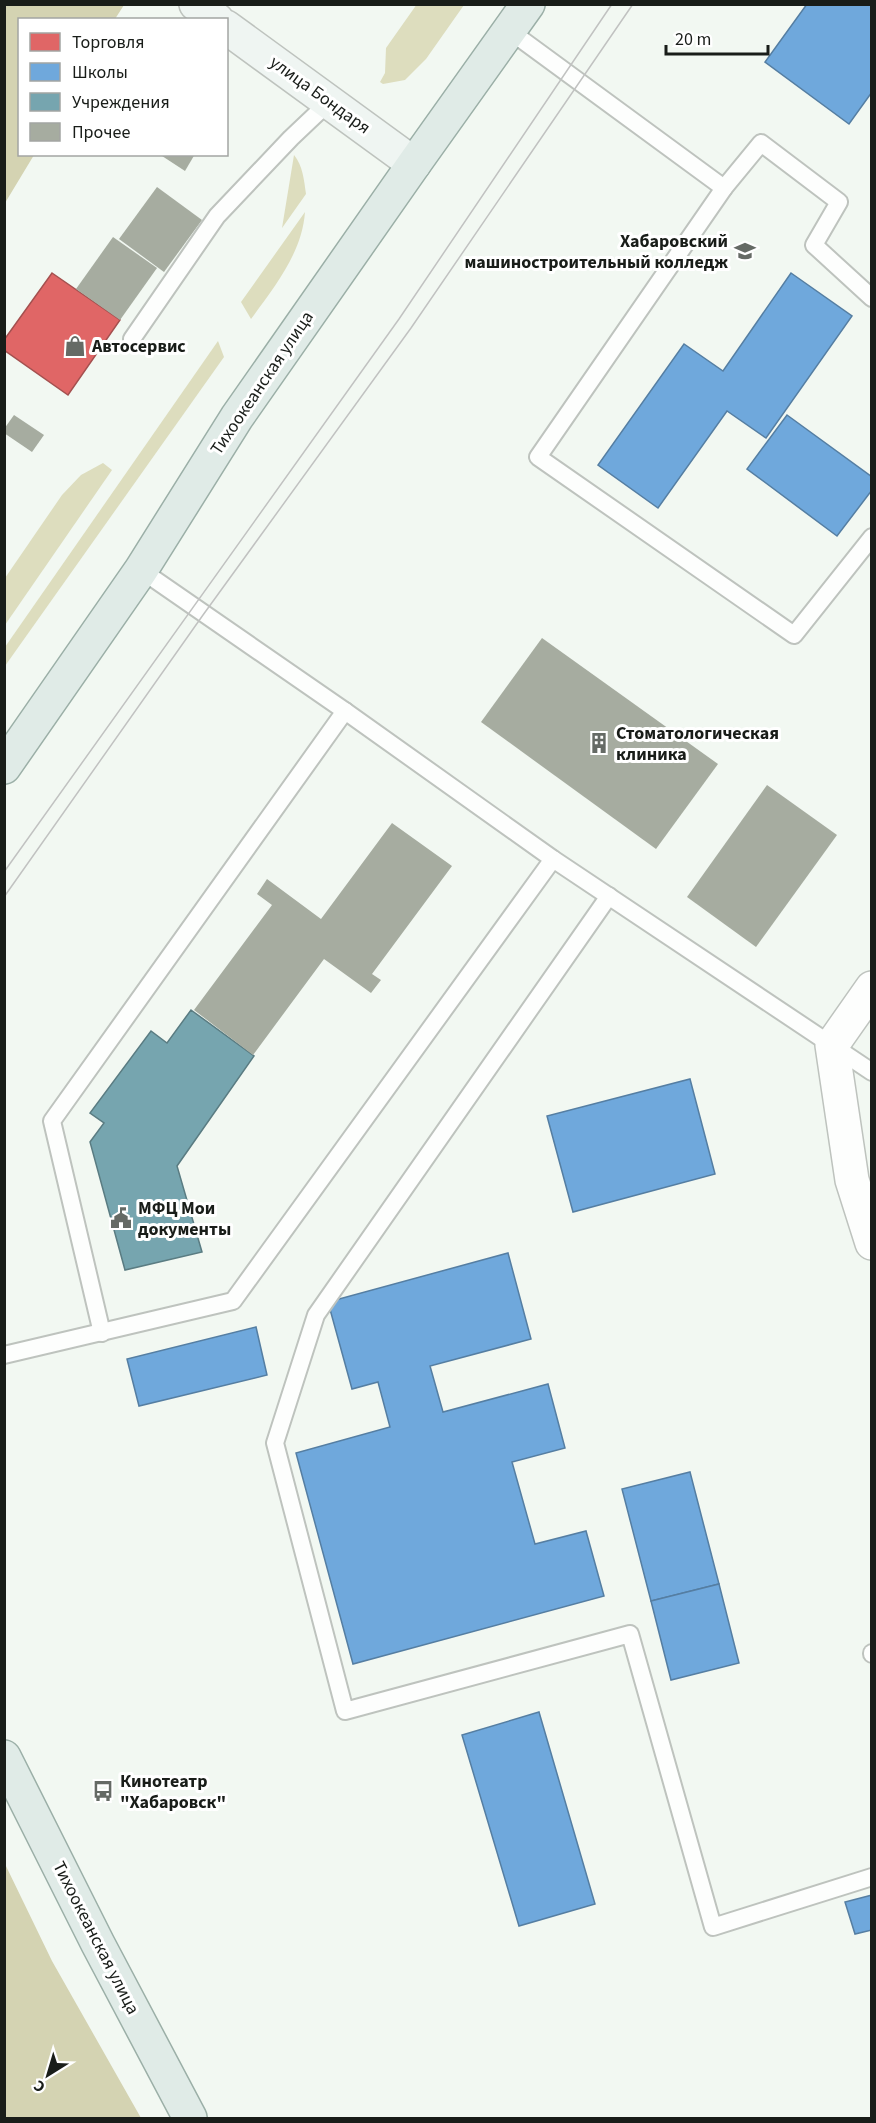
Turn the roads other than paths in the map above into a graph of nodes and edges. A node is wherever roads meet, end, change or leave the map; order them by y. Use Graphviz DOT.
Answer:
graph roads {
  1 [pos="196,4"];
  2 [pos="214,18"];
  3 [pos="519,18"];
  4 [pos="228,28"];
  5 [pos="329,102"];
  6 [pos="414,164"];
  7 [pos="724,188"];
  8 [pos="872,298"];
  9 [pos="132,339"];
  10 [pos="872,537"];
  11 [pos="141,570"];
  12 [pos="345,711"];
  13 [pos="4,767"];
  14 [pos="553,859"];
  15 [pos="609,896"];
  16 [pos="872,988"];
  17 [pos="832,1045"];
  18 [pos="872,1072"];
  19 [pos="872,1242"];
  20 [pos="102,1333"];
  21 [pos="4,1355"];
  22 [pos="4,1757"];
  23 [pos="872,1877"];
  24 [pos="190,2118"];
  1 -- 2 [label="main road"];
  3 -- 6 [label="main road, Тихоокеанская улица"];
  3 -- 7 [label="lane"];
  4 -- 5 [label="main road, улица Бондаря"];
  5 -- 6 [label="main road, улица Бондаря"];
  5 -- 9 [label="lane"];
  6 -- 11 [label="main road, Тихоокеанская улица"];
  7 -- 8 [label="lane"];
  7 -- 10 [label="lane"];
  11 -- 12 [label="lane"];
  11 -- 13 [label="main road, Тихоокеанская улица"];
  12 -- 14 [label="lane"];
  12 -- 20 [label="lane"];
  14 -- 15 [label="lane"];
  14 -- 20 [label="lane"];
  15 -- 17 [label="lane"];
  15 -- 23 [label="lane"];
  16 -- 17 [label="street"];
  17 -- 18 [label="lane"];
  17 -- 19 [label="street"];
  20 -- 21 [label="lane"];
  22 -- 24 [label="main road, Тихоокеанская улица"];
}
